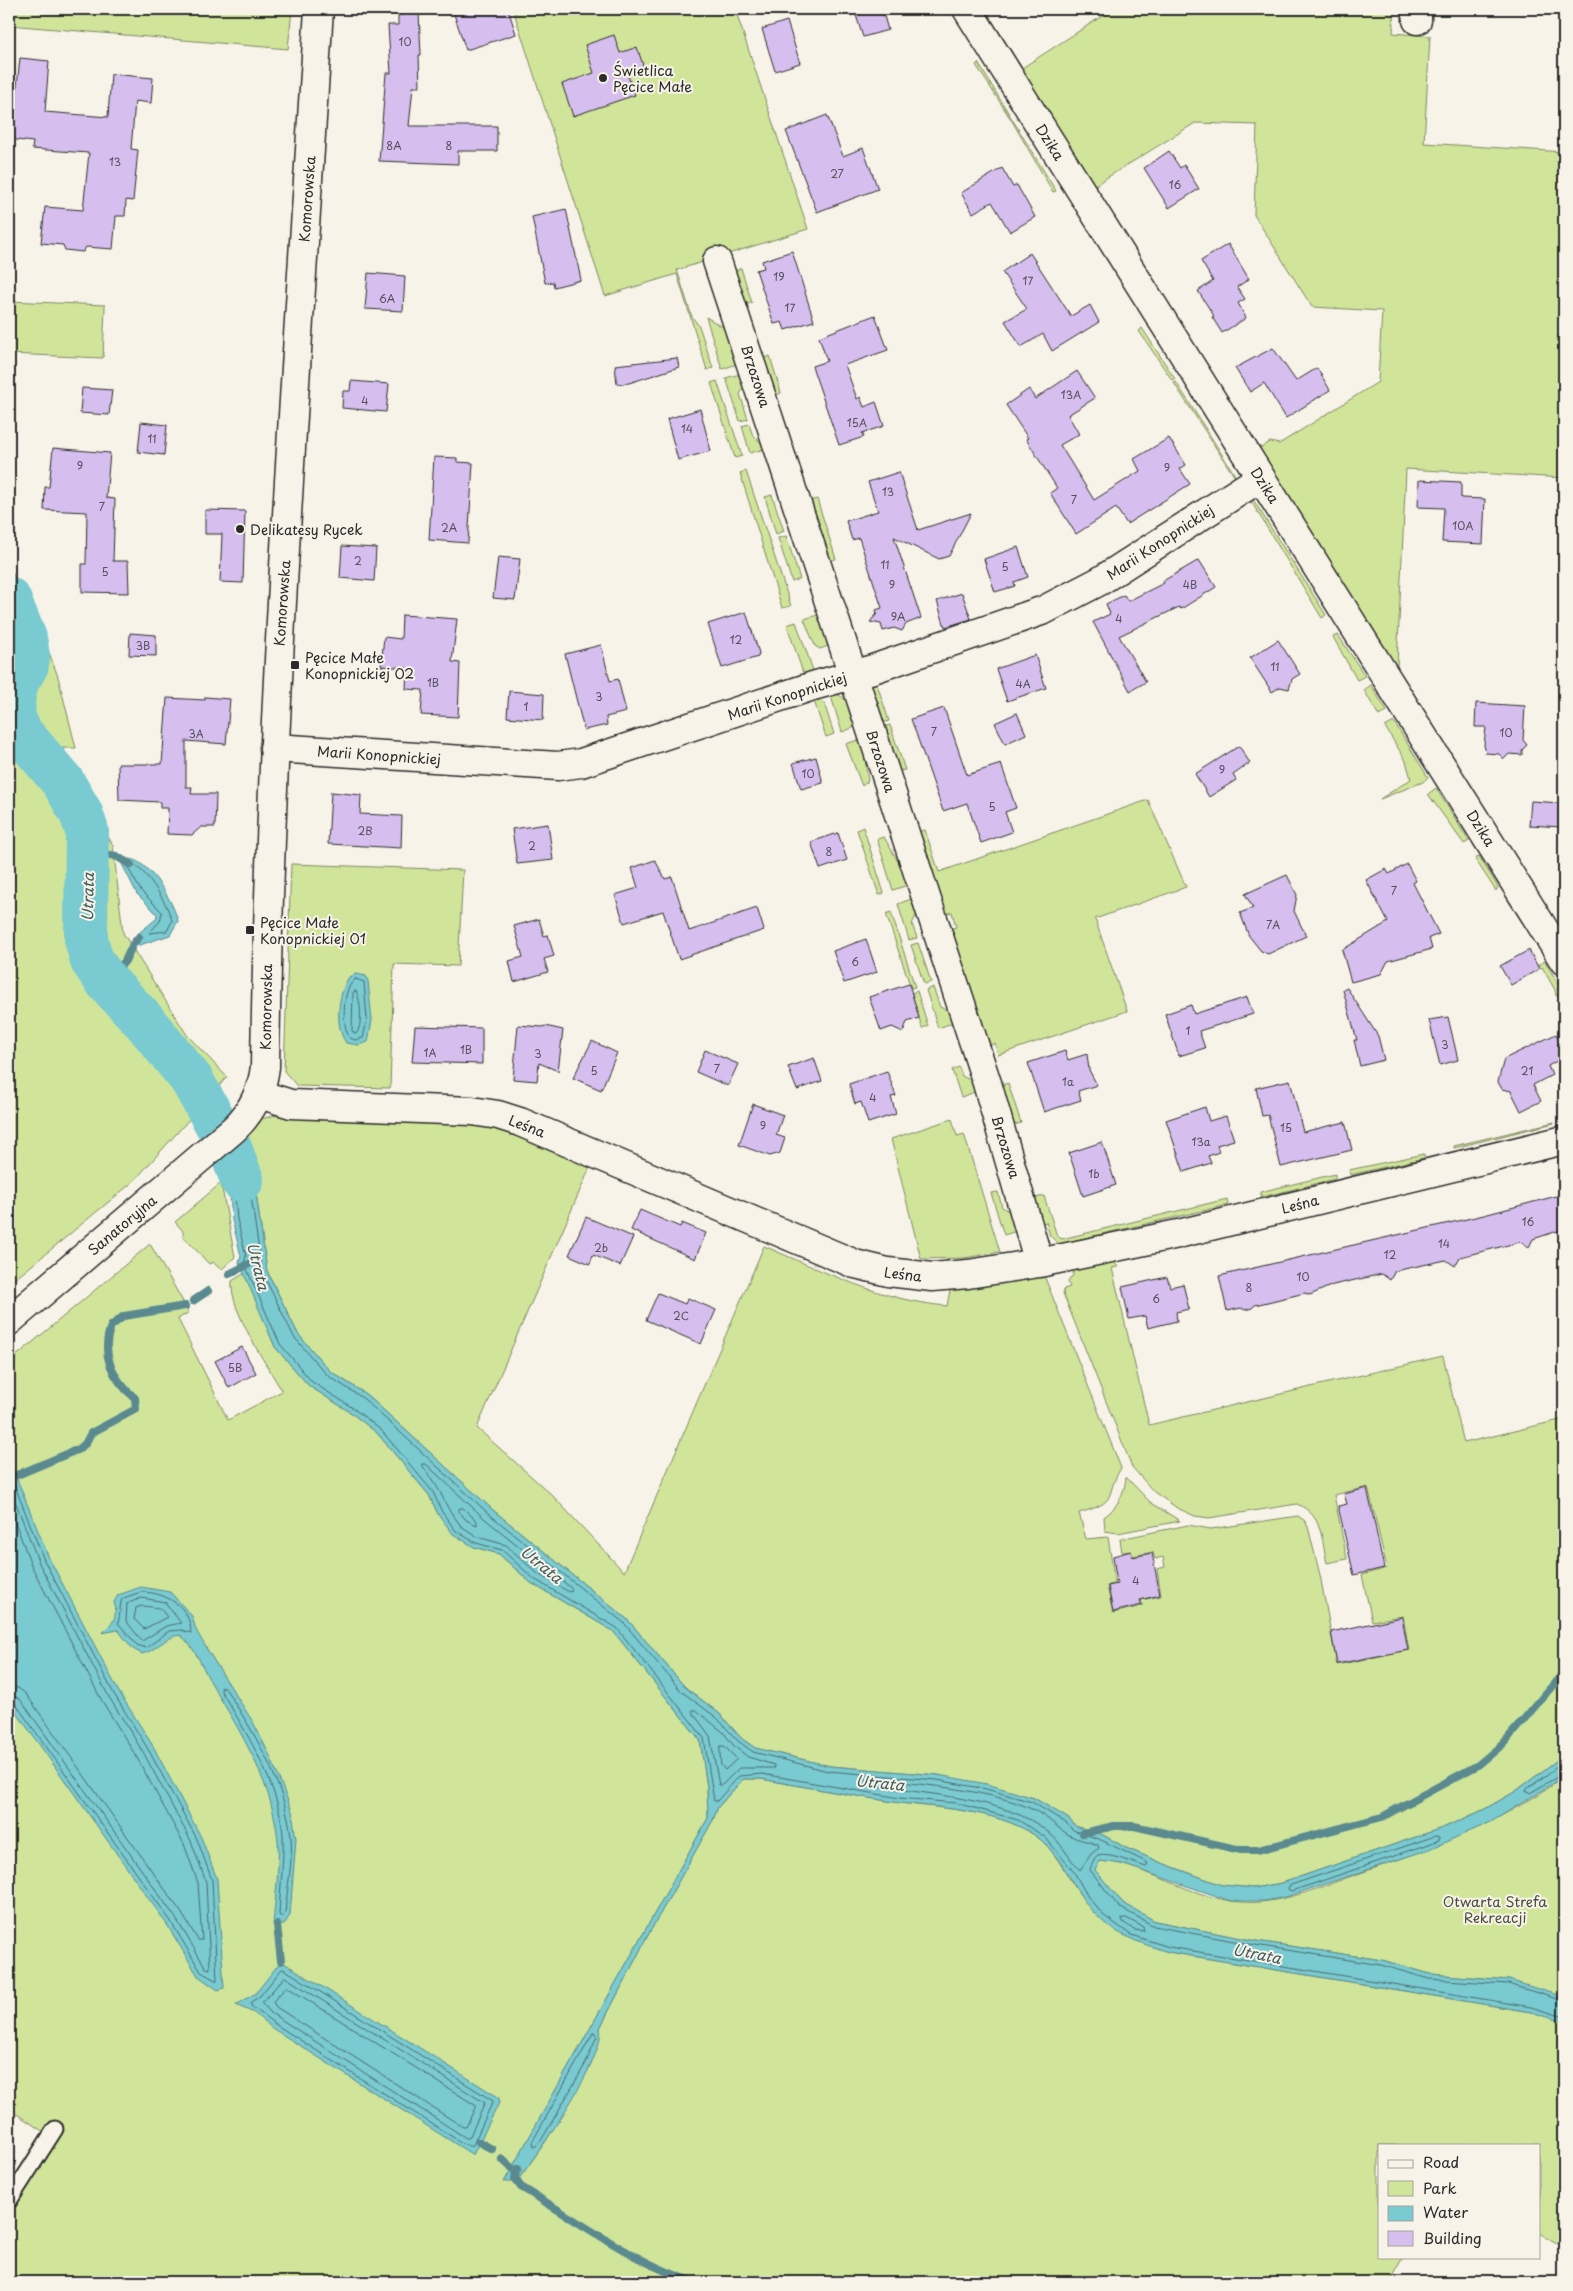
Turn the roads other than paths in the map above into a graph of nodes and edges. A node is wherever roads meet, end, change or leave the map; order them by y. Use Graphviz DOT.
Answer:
graph roads {
  1 [pos="319,9"];
  2 [pos="966,9"];
  3 [pos="718,261"];
  4 [pos="1260,478"];
  5 [pos="853,675"];
  6 [pos="274,748"];
  7 [pos="1564,962"];
  8 [pos="259,1094"];
  9 [pos="234,1128"];
  10 [pos="1564,1140"];
  11 [pos="1039,1263"];
  12 [pos="9,1321"];
  13 [pos="55,2129"];
  14 [pos="9,2201"];
  1 -- 6 [label="street, Komorowska"];
  2 -- 4 [label="street, Dzika"];
  3 -- 5 [label="street, Brzozowa"];
  4 -- 5 [label="street, Marii Konopnickiej"];
  4 -- 7 [label="street, Dzika"];
  5 -- 6 [label="street, Marii Konopnickiej"];
  5 -- 11 [label="street, Brzozowa"];
  6 -- 8 [label="street, Komorowska"];
  8 -- 9 [label="street, Komorowska"];
  8 -- 11 [label="street, Leśna"];
  9 -- 12 [label="street, Sanatoryjna"];
  10 -- 11 [label="street, Leśna"];
  13 -- 14 [label="lane"];
}
